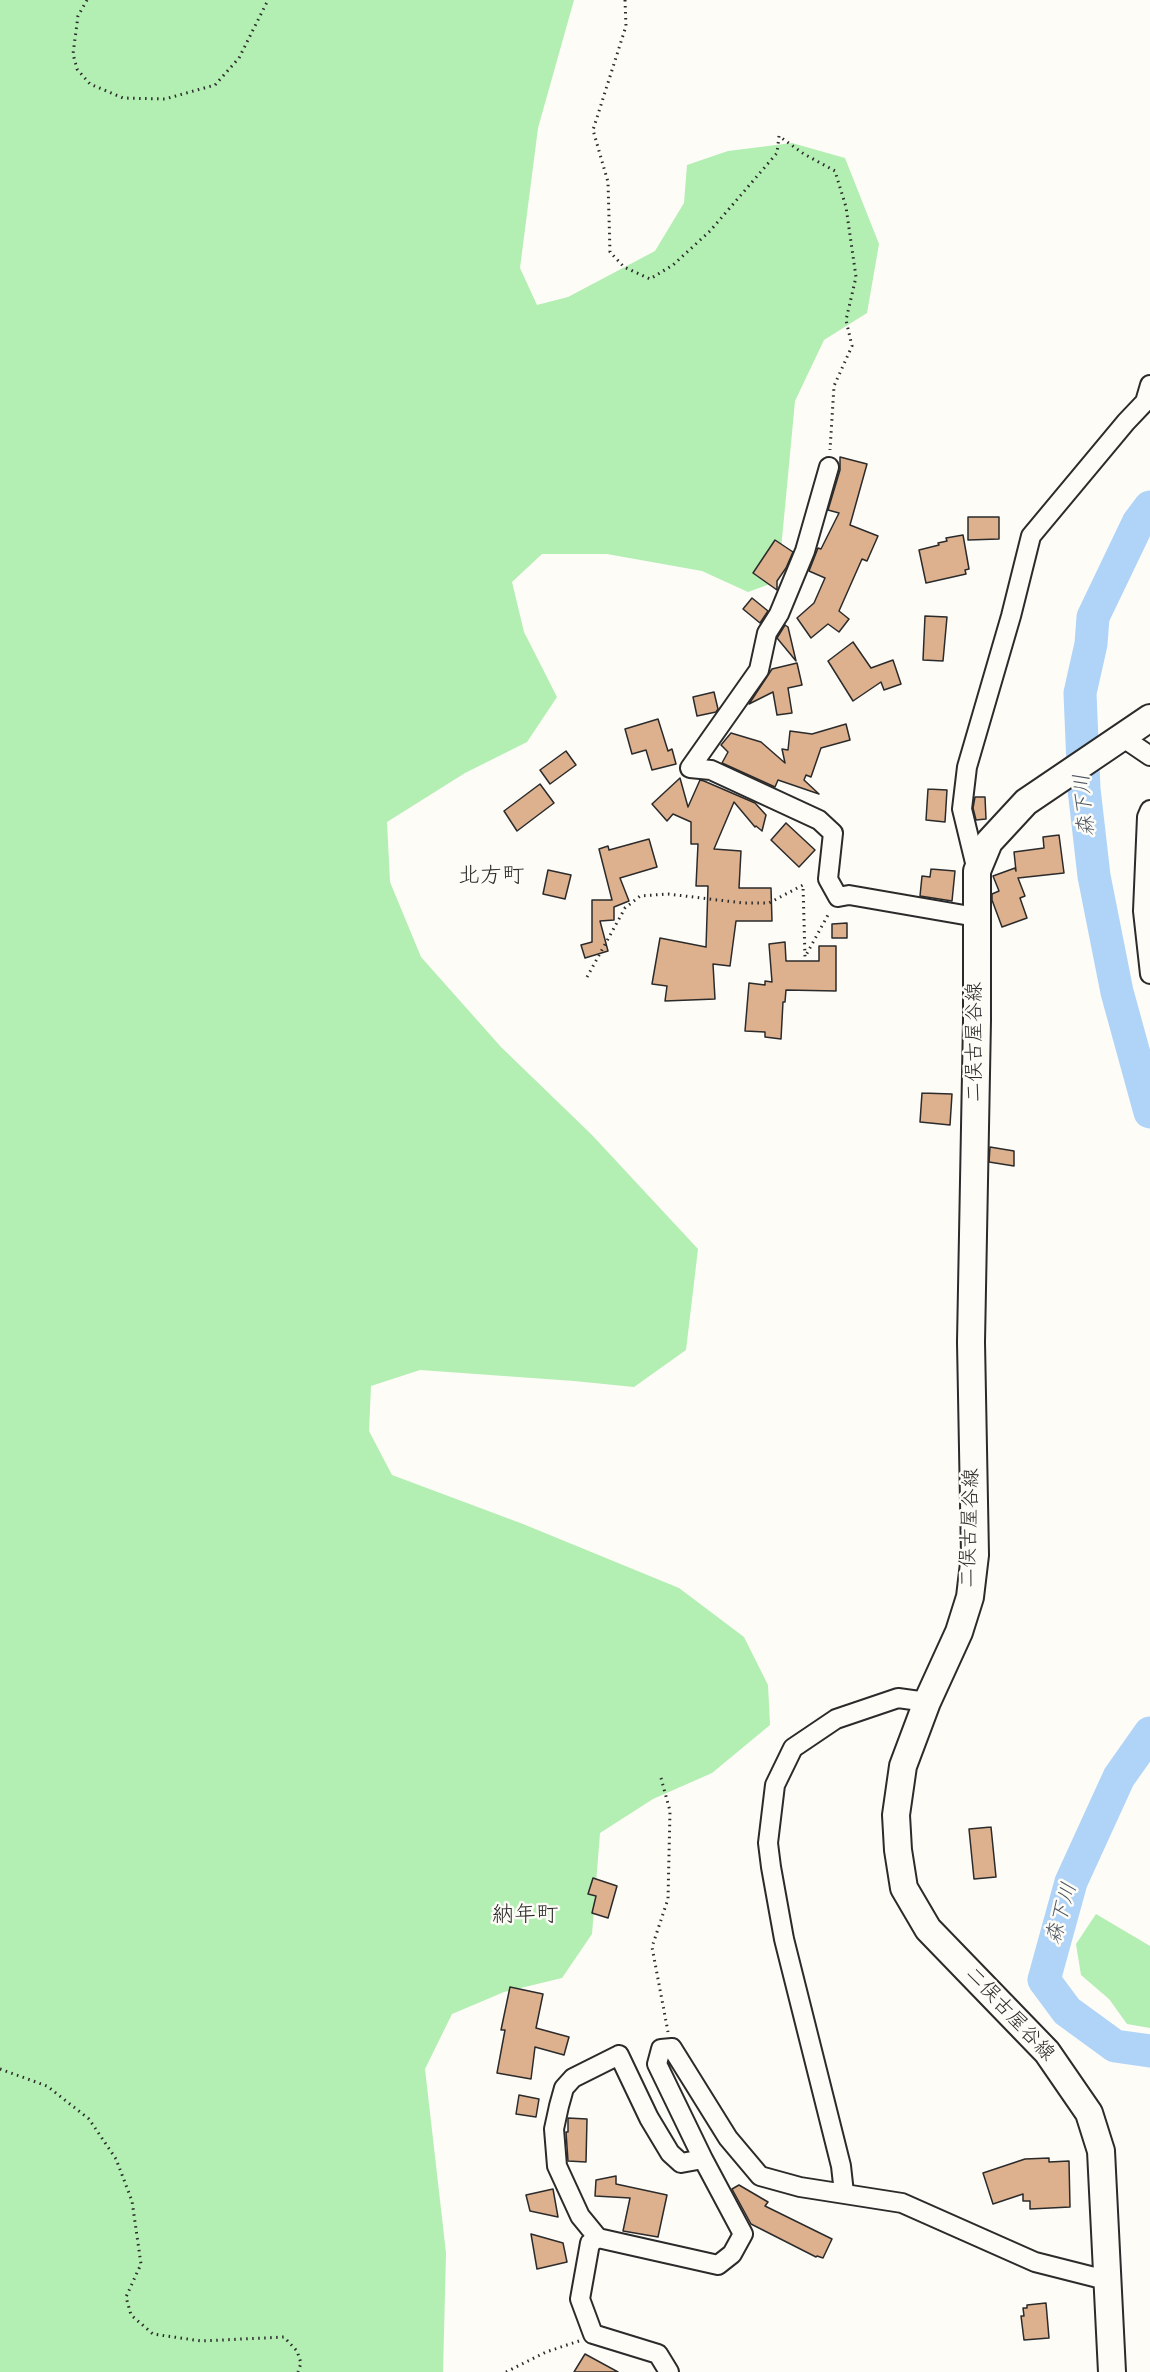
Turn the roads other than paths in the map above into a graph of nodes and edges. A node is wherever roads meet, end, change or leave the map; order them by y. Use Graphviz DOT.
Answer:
graph roads {
  1 [pos="1150,385"];
  2 [pos="829,467"];
  3 [pos="1150,718"];
  4 [pos="1122,736"];
  5 [pos="1150,756"];
  6 [pos="1150,810"];
  7 [pos="977,872"];
  8 [pos="976,917"];
  9 [pos="1150,974"];
  10 [pos="927,1702"];
  11 [pos="703,2158"];
  12 [pos="844,2193"];
  13 [pos="598,2238"];
  14 [pos="1106,2280"];
  15 [pos="669,2372"];
  16 [pos="1112,2372"];
  1 -- 7 [label="street"];
  2 -- 8 [label="street"];
  3 -- 4 [label="main road, 二俣古屋谷線"];
  4 -- 5 [label="street"];
  4 -- 7 [label="main road, 二俣古屋谷線"];
  6 -- 9 [label="street"];
  7 -- 8 [label="main road, 二俣古屋谷線"];
  8 -- 10 [label="main road, 二俣古屋谷線"];
  10 -- 12 [label="street"];
  10 -- 14 [label="main road, 二俣古屋谷線"];
  11 -- 12 [label="street"];
  11 -- 13 [label="street"];
  11 -- 13 [label="street"];
  12 -- 14 [label="street"];
  13 -- 15 [label="street"];
  14 -- 16 [label="main road, 二俣古屋谷線"];
}
